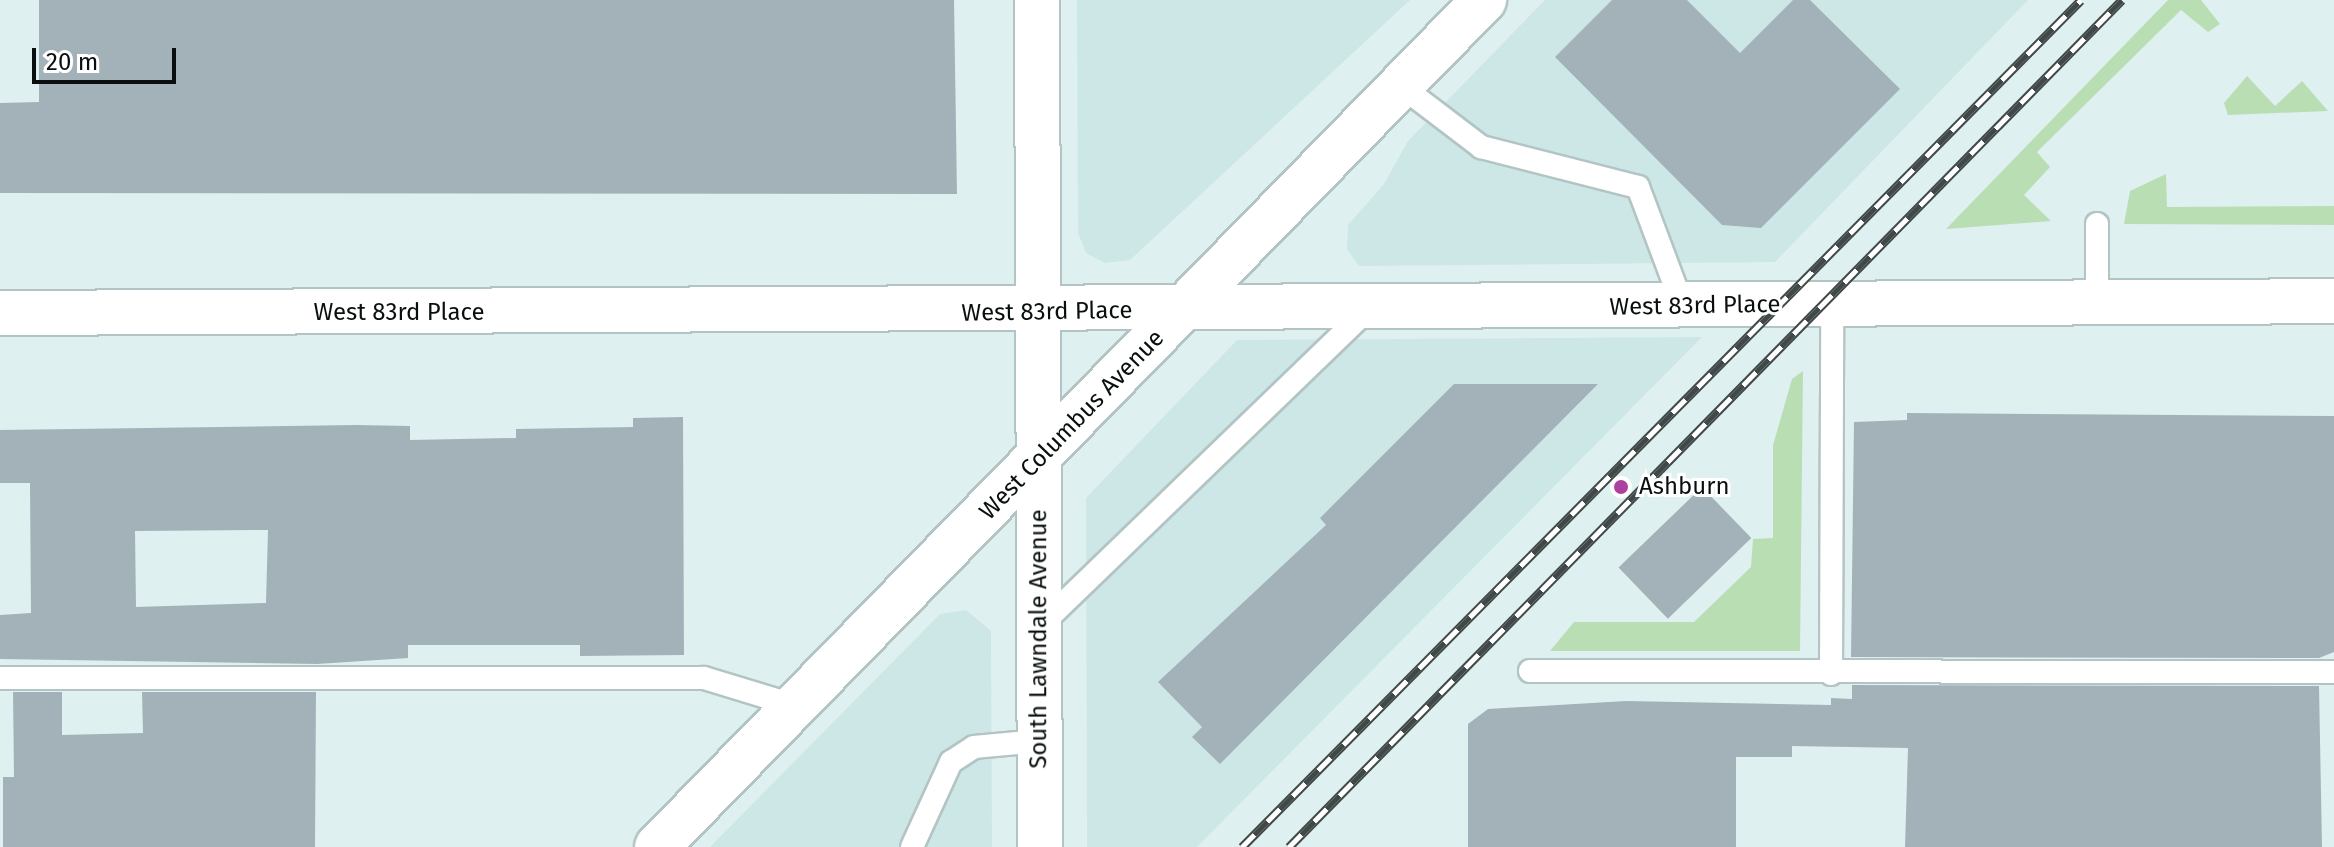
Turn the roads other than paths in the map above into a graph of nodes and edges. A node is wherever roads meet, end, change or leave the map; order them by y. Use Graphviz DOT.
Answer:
graph roads {
  1 [pos="1037,0"];
  2 [pos="1484,0"];
  3 [pos="1401,86"];
  4 [pos="2097,224"];
  5 [pos="2334,301"];
  6 [pos="2097,303"];
  7 [pos="1832,304"];
  8 [pos="1683,307"];
  9 [pos="1368,309"];
  10 [pos="1184,310"];
  11 [pos="1037,312"];
  12 [pos="0,313"];
  13 [pos="1038,462"];
  14 [pos="1039,627"];
  15 [pos="1530,671"];
  16 [pos="2334,672"];
  17 [pos="1831,674"];
  18 [pos="0,678"];
  19 [pos="796,706"];
  20 [pos="1039,741"];
  21 [pos="657,847"];
  22 [pos="912,847"];
  23 [pos="1040,847"];
  1 -- 11 [label="street, South Lawndale Avenue"];
  2 -- 3 [label="street, West Columbus Avenue"];
  3 -- 8 [label="lane"];
  3 -- 10 [label="street, West Columbus Avenue"];
  4 -- 6 [label="lane"];
  5 -- 6 [label="street, West 83rd Place"];
  6 -- 7 [label="street, West 83rd Place"];
  7 -- 8 [label="street, West 83rd Place"];
  7 -- 17 [label="lane"];
  8 -- 9 [label="street, West 83rd Place"];
  9 -- 10 [label="street, West 83rd Place"];
  9 -- 14 [label="lane"];
  10 -- 11 [label="street, West 83rd Place"];
  10 -- 13 [label="street, West Columbus Avenue"];
  11 -- 12 [label="street, West 83rd Place"];
  11 -- 13 [label="street, South Lawndale Avenue"];
  13 -- 14 [label="street, South Lawndale Avenue"];
  13 -- 19 [label="street, West Columbus Avenue"];
  14 -- 20 [label="street, South Lawndale Avenue"];
  15 -- 17 [label="lane"];
  16 -- 17 [label="lane"];
  18 -- 19 [label="lane"];
  19 -- 21 [label="street, West Columbus Avenue"];
  20 -- 22 [label="lane"];
  20 -- 23 [label="street, South Lawndale Avenue"];
}
